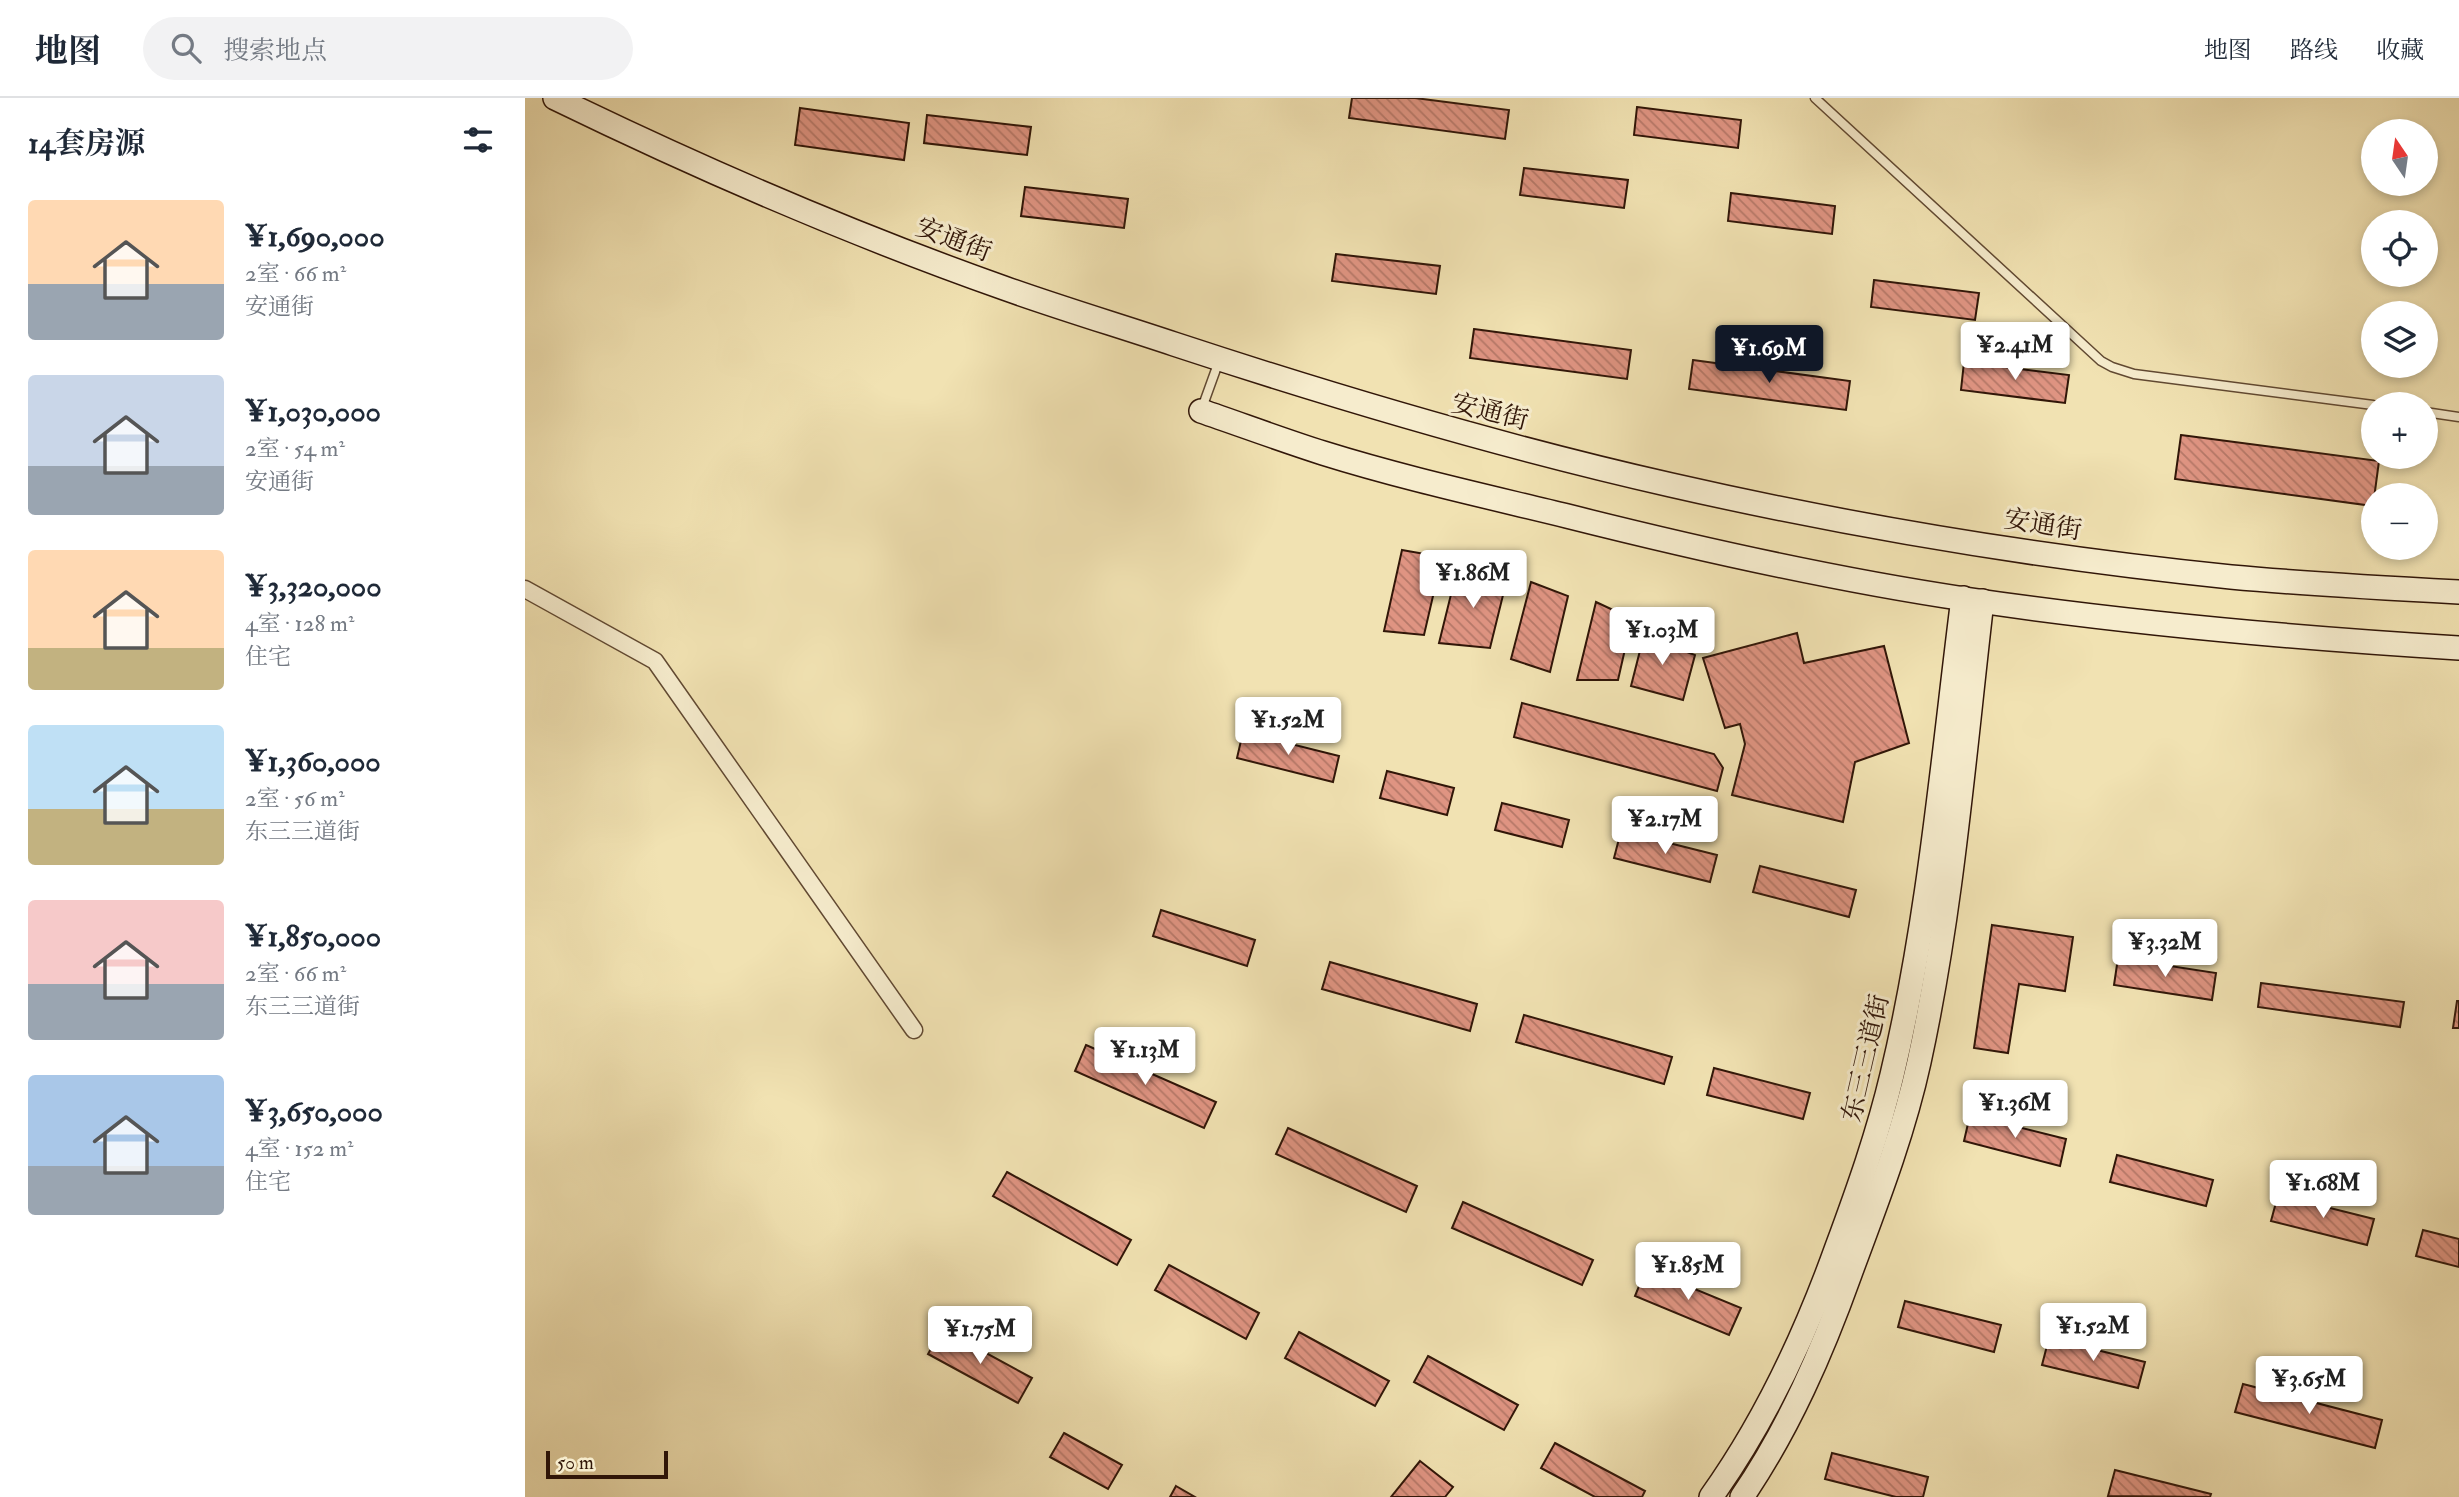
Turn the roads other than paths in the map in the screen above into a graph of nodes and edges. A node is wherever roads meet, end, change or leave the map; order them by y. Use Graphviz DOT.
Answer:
graph roads {
  1 [pos="555,98"];
  2 [pos="1815,98"];
  3 [pos="1219,359"];
  4 [pos="2361,403"];
  5 [pos="1201,411"];
  6 [pos="2438,414"];
  7 [pos="2459,417"];
  8 [pos="525,589"];
  9 [pos="2459,592"];
  10 [pos="1972,600"];
  11 [pos="2459,648"];
  12 [pos="914,1030"];
  13 [pos="1711,1497"];
  14 [pos="1742,1497"];
  1 -- 3 [label="main road, 安通街"];
  2 -- 4 [label="lane"];
  3 -- 5 [label="lane"];
  3 -- 9 [label="main road, 安通街"];
  5 -- 10 [label="main road"];
  6 -- 7 [label="lane"];
  8 -- 12 [label="street"];
  10 -- 11 [label="main road"];
  10 -- 13 [label="main road, 东三三道街"];
  10 -- 14 [label="main road, 东三三道街"];
}
